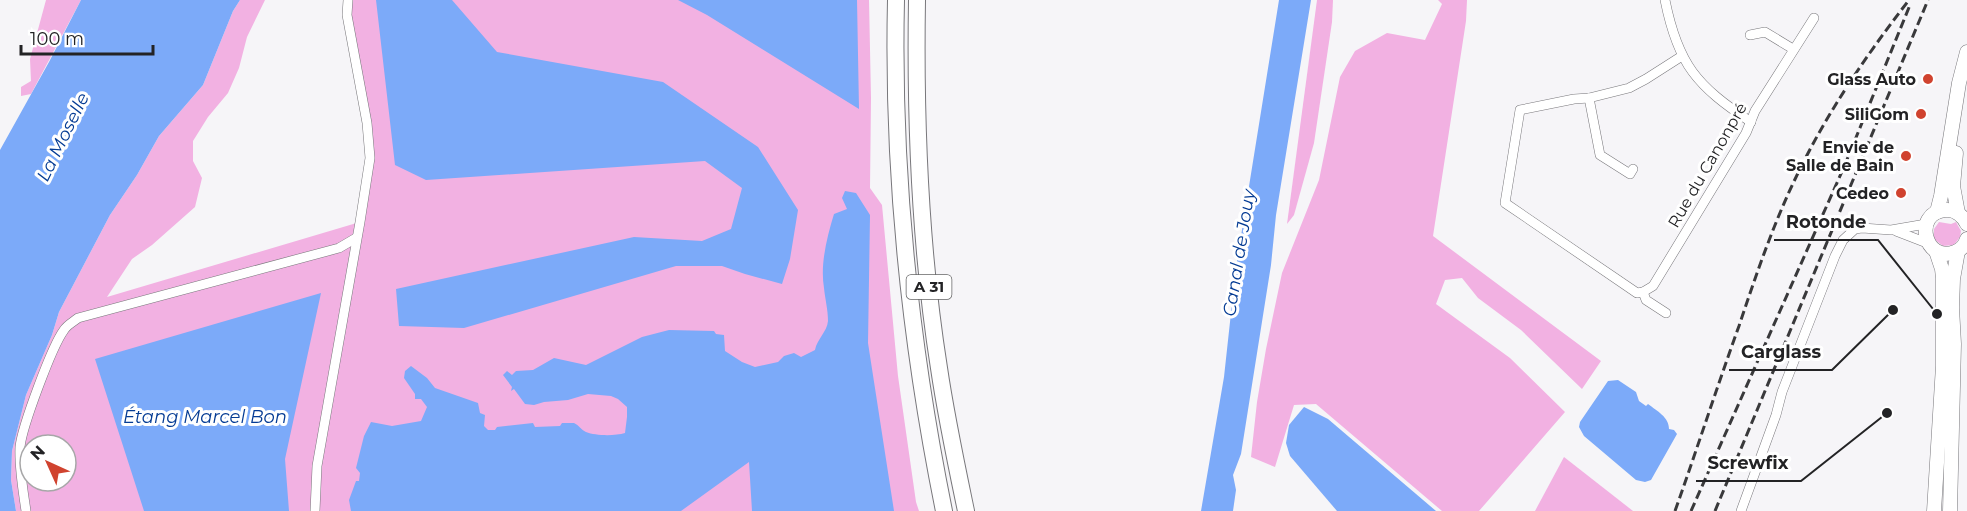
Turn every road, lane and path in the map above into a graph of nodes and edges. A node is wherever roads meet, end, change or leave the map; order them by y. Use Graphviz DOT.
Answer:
graph roads {
  1 [pos="348,0"];
  2 [pos="896,0"];
  3 [pos="917,0"];
  4 [pos="1665,0"];
  5 [pos="1814,18"];
  6 [pos="1750,35"];
  7 [pos="1793,49"];
  8 [pos="1967,52"];
  9 [pos="1682,56"];
  10 [pos="1967,85"];
  11 [pos="1588,98"];
  12 [pos="1751,122"];
  13 [pos="1633,169"];
  14 [pos="1937,212"];
  15 [pos="1958,213"];
  16 [pos="1926,224"];
  17 [pos="1967,224"];
  18 [pos="1891,230"];
  19 [pos="356,238"];
  20 [pos="1967,239"];
  21 [pos="1931,247"];
  22 [pos="1959,251"];
  23 [pos="1643,292"];
  24 [pos="1666,313"];
  25 [pos="26,511"];
  26 [pos="315,511"];
  27 [pos="944,511"];
  28 [pos="966,511"];
  29 [pos="1741,511"];
  30 [pos="1934,511"];
  31 [pos="1950,511"];
  1 -- 19 [label="street"];
  2 -- 27 [label="highway, A 31"];
  3 -- 28 [label="highway, A 31"];
  4 -- 9 [label="street"];
  5 -- 7 [label="street, Rue du Canonpré"];
  6 -- 7 [label="street"];
  7 -- 12 [label="street, Rue du Canonpré"];
  8 -- 14 [label="main road"];
  9 -- 11 [label="street"];
  9 -- 12 [label="street"];
  10 -- 15 [label="main road"];
  11 -- 13 [label="street"];
  11 -- 23 [label="street"];
  12 -- 23 [label="street, Rue du Canonpré"];
  14 -- 15 [label="main road"];
  14 -- 16 [label="main road"];
  15 -- 17 [label="main road"];
  16 -- 18 [label="street"];
  16 -- 21 [label="main road"];
  18 -- 21 [label="street"];
  18 -- 29 [label="street"];
  19 -- 25 [label="street"];
  19 -- 26 [label="street"];
  20 -- 22 [label="main road"];
  21 -- 22 [label="main road"];
  21 -- 30 [label="main road"];
  22 -- 31 [label="main road"];
  23 -- 24 [label="street"];
}
